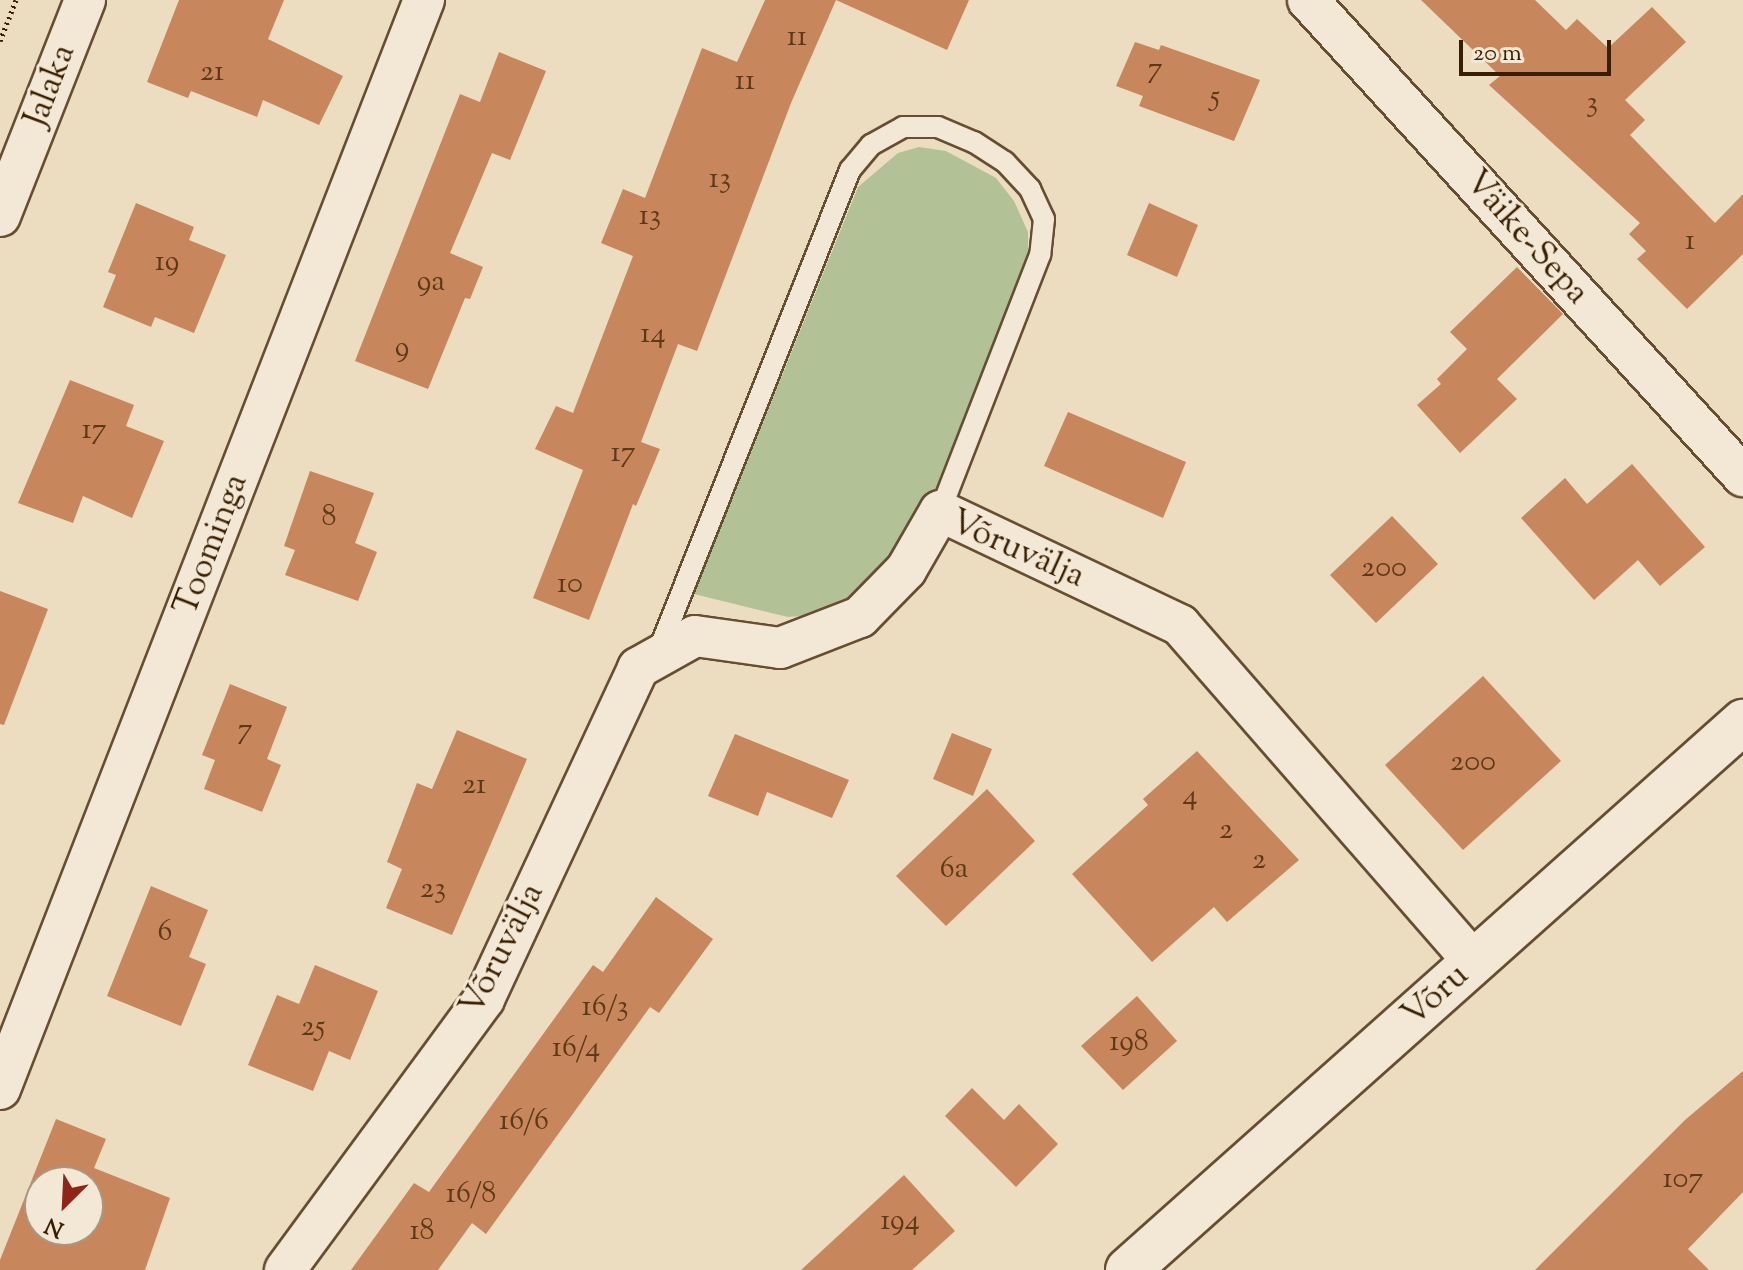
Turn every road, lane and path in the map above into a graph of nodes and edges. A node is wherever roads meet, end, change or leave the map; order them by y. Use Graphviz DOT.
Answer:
graph roads {
  1 [pos="16,0"];
  2 [pos="85,0"];
  3 [pos="424,0"];
  4 [pos="1308,0"];
  5 [pos="0,41"];
  6 [pos="0,216"];
  7 [pos="1743,476"];
  8 [pos="940,511"];
  9 [pos="655,659"];
  10 [pos="1743,722"];
  11 [pos="1474,962"];
  12 [pos="0,1089"];
  13 [pos="285,1270"];
  14 [pos="1128,1270"];
  1 -- 5 [label="path"];
  2 -- 6 [label="street, Jalaka"];
  3 -- 12 [label="street, Toominga"];
  4 -- 7 [label="street, Väike-Sepa"];
  8 -- 9 [label="street, Võruvälja"];
  8 -- 9 [label="lane"];
  8 -- 11 [label="street, Võruvälja"];
  9 -- 13 [label="street, Võruvälja"];
  10 -- 11 [label="main road, Võru"];
  11 -- 14 [label="main road, Võru"];
}
